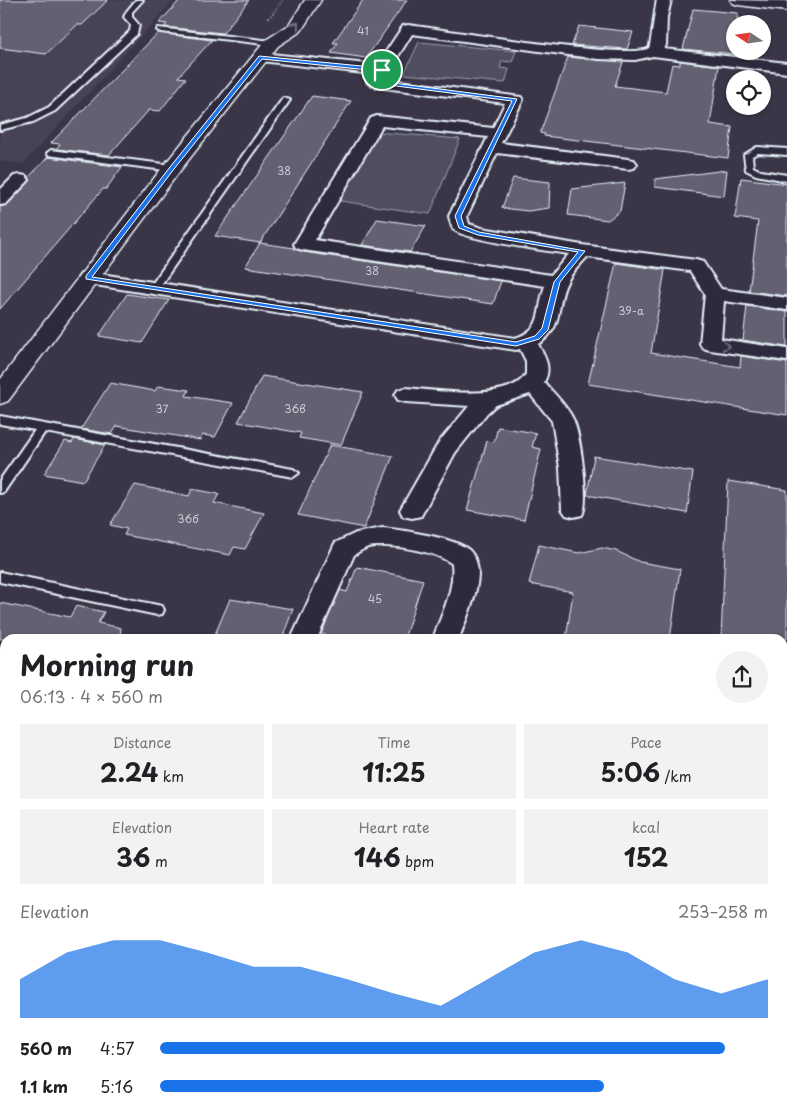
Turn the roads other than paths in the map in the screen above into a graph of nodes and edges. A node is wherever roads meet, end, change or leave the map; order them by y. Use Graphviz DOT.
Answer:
graph roads {
  1 [pos="140,0"];
  2 [pos="313,0"];
  3 [pos="664,0"];
  4 [pos="738,0"];
  5 [pos="787,6"];
  6 [pos="283,16"];
  7 [pos="161,30"];
  8 [pos="266,50"];
  9 [pos="653,52"];
  10 [pos="787,68"];
  11 [pos="382,70"];
  12 [pos="286,100"];
  13 [pos="0,128"];
  14 [pos="495,140"];
  15 [pos="787,152"];
  16 [pos="51,153"];
  17 [pos="628,164"];
  18 [pos="172,168"];
  19 [pos="787,178"];
  20 [pos="20,180"];
  21 [pos="0,200"];
  22 [pos="582,251"];
  23 [pos="88,278"];
  24 [pos="557,282"];
  25 [pos="155,287"];
  26 [pos="715,294"];
  27 [pos="787,304"];
  28 [pos="527,342"];
  29 [pos="787,355"];
  30 [pos="532,382"];
  31 [pos="406,395"];
  32 [pos="0,396"];
  33 [pos="487,400"];
  34 [pos="0,420"];
  35 [pos="42,428"];
  36 [pos="293,473"];
  37 [pos="0,489"];
  38 [pos="412,510"];
  39 [pos="574,510"];
  40 [pos="0,577"];
  41 [pos="157,610"];
  42 [pos="306,634"];
  43 [pos="448,634"];
  1 -- 13 [label="lane"];
  8 -- 2 [label="main road, one-way"];
  3 -- 9 [label="street"];
  4 -- 5 [label="main road"];
  6 -- 8 [label="main road"];
  7 -- 8 [label="lane"];
  8 -- 11 [label="street"];
  8 -- 18 [label="main road"];
  9 -- 10 [label="street"];
  9 -- 11 [label="street"];
  11 -- 14 [label="street"];
  12 -- 25 [label="lane"];
  14 -- 17 [label="street"];
  14 -- 22 [label="street"];
  14 -- 24 [label="street"];
  15 -- 19 [label="lane"];
  16 -- 18 [label="lane"];
  18 -- 23 [label="main road"];
  20 -- 21 [label="street"];
  22 -- 24 [label="street"];
  22 -- 26 [label="street"];
  23 -- 25 [label="street"];
  23 -- 32 [label="main road"];
  24 -- 28 [label="street"];
  25 -- 28 [label="street"];
  26 -- 27 [label="street"];
  26 -- 29 [label="street, one-way"];
  28 -- 30 [label="street"];
  30 -- 33 [label="street"];
  30 -- 39 [label="street"];
  31 -- 33 [label="street"];
  33 -- 38 [label="street"];
  34 -- 35 [label="lane"];
  35 -- 36 [label="lane"];
  35 -- 37 [label="lane"];
  40 -- 41 [label="lane"];
  42 -- 43 [label="street"];
}
